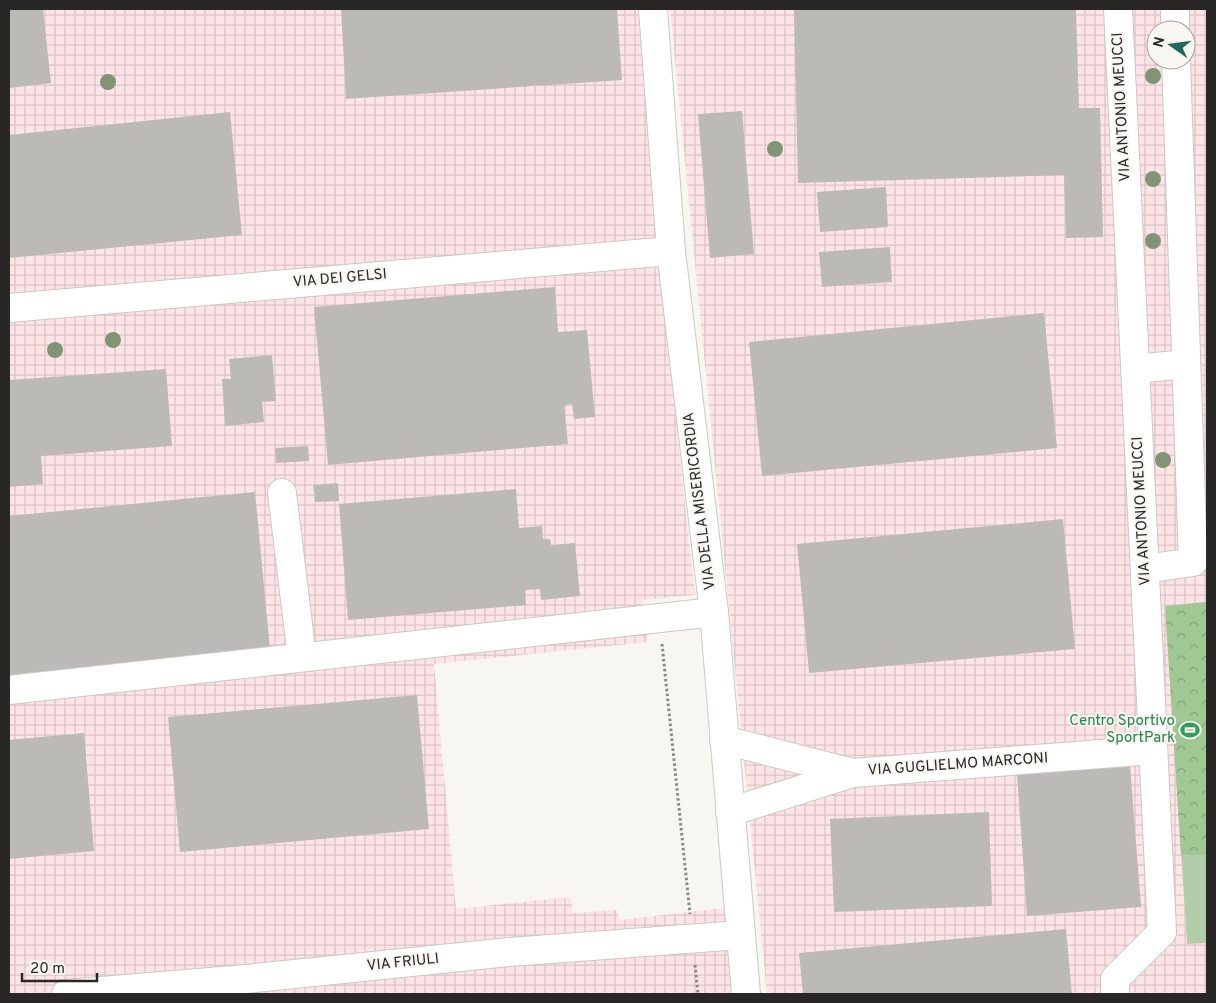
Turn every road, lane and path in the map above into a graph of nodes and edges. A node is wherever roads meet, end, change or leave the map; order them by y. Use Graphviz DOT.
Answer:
graph roads {
  1 [pos="653,9"];
  2 [pos="1118,9"];
  3 [pos="1176,70"];
  4 [pos="670,251"];
  5 [pos="9,308"];
  6 [pos="1186,364"];
  7 [pos="1135,369"];
  8 [pos="282,494"];
  9 [pos="1144,570"];
  10 [pos="714,612"];
  11 [pos="659,618"];
  12 [pos="302,657"];
  13 [pos="9,690"];
  14 [pos="724,740"];
  15 [pos="1153,750"];
  16 [pos="853,773"];
  17 [pos="730,812"];
  18 [pos="740,935"];
  19 [pos="693,939"];
  20 [pos="66,994"];
  21 [pos="698,994"];
  22 [pos="746,994"];
  23 [pos="1115,994"];
  1 -- 4 [label="street, VIA DELLA MISERICORDIA"];
  2 -- 7 [label="street, VIA ANTONIO MEUCCI"];
  3 -- 6 [label="street"];
  4 -- 5 [label="street, VIA DEI GELSI"];
  4 -- 10 [label="street, VIA DELLA MISERICORDIA"];
  6 -- 7 [label="street"];
  6 -- 9 [label="street"];
  7 -- 9 [label="street, VIA ANTONIO MEUCCI"];
  8 -- 12 [label="street"];
  9 -- 15 [label="street, VIA ANTONIO MEUCCI"];
  10 -- 11 [label="street"];
  10 -- 14 [label="street, VIA DELLA MISERICORDIA"];
  11 -- 12 [label="street"];
  11 -- 19 [label="path"];
  12 -- 13 [label="street"];
  14 -- 16 [label="street, VIA GUGLIELMO MARCONI"];
  14 -- 17 [label="street, VIA DELLA MISERICORDIA"];
  15 -- 16 [label="street, VIA GUGLIELMO MARCONI"];
  15 -- 23 [label="street, VIA ANTONIO MEUCCI"];
  16 -- 17 [label="street, VIA GUGLIELMO MARCONI"];
  17 -- 18 [label="street, VIA DELLA MISERICORDIA"];
  18 -- 19 [label="street, VIA FRIULI"];
  18 -- 22 [label="street, VIA DELLA MISERICORDIA"];
  19 -- 20 [label="street, VIA FRIULI"];
  19 -- 21 [label="path"];
}
